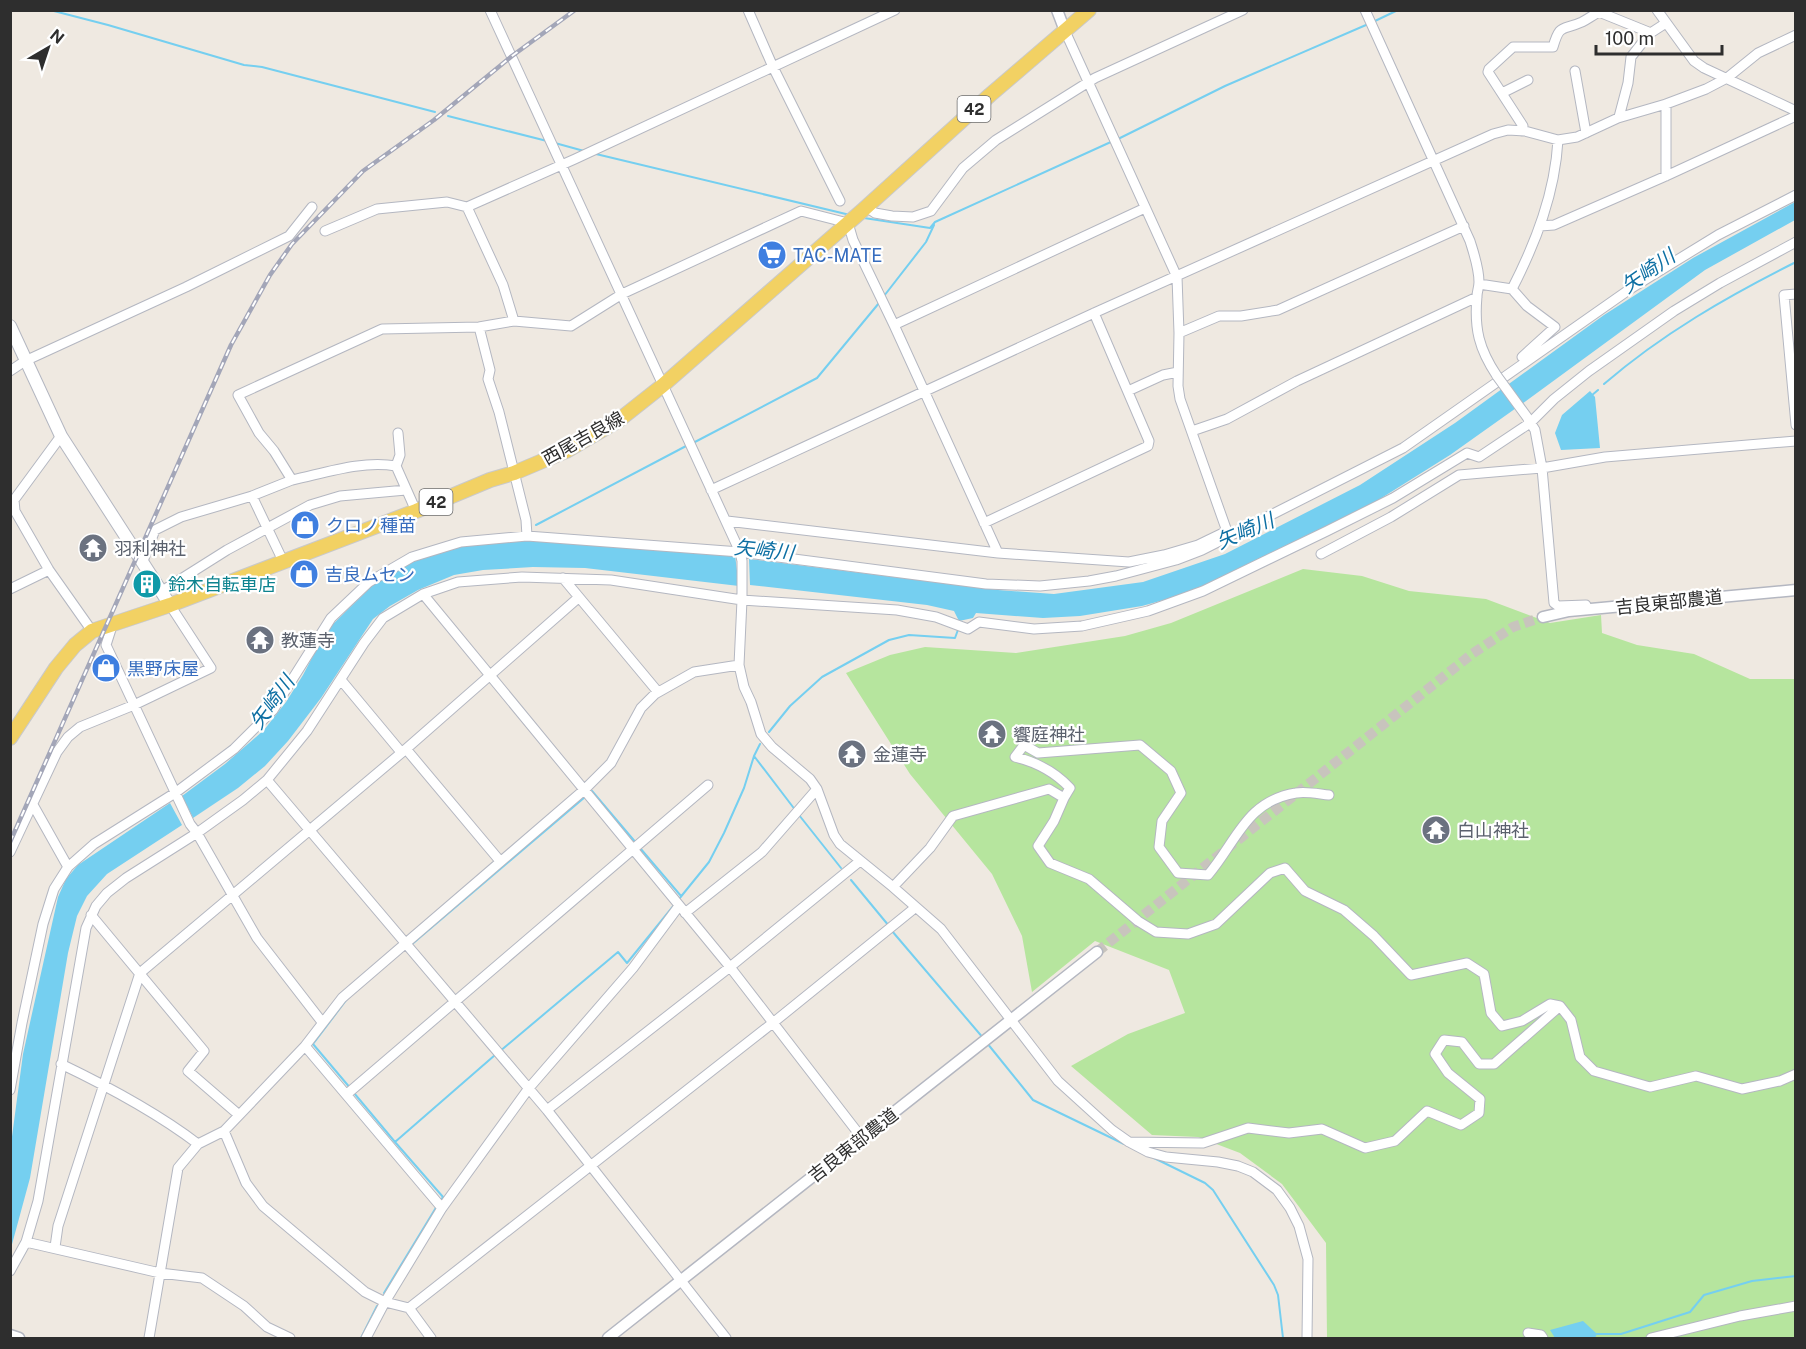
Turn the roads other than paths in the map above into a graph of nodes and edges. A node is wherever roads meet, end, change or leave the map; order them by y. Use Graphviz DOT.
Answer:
graph roads {
  1 [pos="490,10"];
  2 [pos="748,10"];
  3 [pos="895,10"];
  4 [pos="1057,10"];
  5 [pos="1089,10"];
  6 [pos="1242,10"];
  7 [pos="1656,10"];
  8 [pos="1599,11"];
  9 [pos="1366,14"];
  10 [pos="1666,23"];
  11 [pos="1065,31"];
  12 [pos="1651,33"];
  13 [pos="1796,35"];
  14 [pos="773,67"];
  15 [pos="1575,71"];
  16 [pos="1727,78"];
  17 [pos="1528,80"];
  18 [pos="1088,84"];
  19 [pos="1502,93"];
  20 [pos="1666,104"];
  21 [pos="1796,114"];
  22 [pos="1619,117"];
  23 [pos="1522,131"];
  24 [pos="1586,133"];
  25 [pos="1558,140"];
  26 [pos="560,160"];
  27 [pos="1433,161"];
  28 [pos="1666,176"];
  29 [pos="1796,195"];
  30 [pos="840,201"];
  31 [pos="312,207"];
  32 [pos="467,207"];
  33 [pos="1144,208"];
  34 [pos="864,209"];
  35 [pos="848,223"];
  36 [pos="1464,226"];
  37 [pos="1540,226"];
  38 [pos="325,231"];
  39 [pos="1796,242"];
  40 [pos="1177,277"];
  41 [pos="1479,284"];
  42 [pos="1512,289"];
  43 [pos="622,294"];
  44 [pos="1796,294"];
  45 [pos="1477,297"];
  46 [pos="1094,313"];
  47 [pos="514,321"];
  48 [pos="894,325"];
  49 [pos="10,326"];
  50 [pos="479,327"];
  51 [pos="1179,333"];
  52 [pos="25,361"];
  53 [pos="1521,363"];
  54 [pos="10,371"];
  55 [pos="1178,372"];
  56 [pos="663,386"];
  57 [pos="1128,391"];
  58 [pos="923,392"];
  59 [pos="1529,420"];
  60 [pos="1796,424"];
  61 [pos="1192,431"];
  62 [pos="398,433"];
  63 [pos="61,436"];
  64 [pos="1796,441"];
  65 [pos="396,466"];
  66 [pos="1542,468"];
  67 [pos="514,473"];
  68 [pos="292,480"];
  69 [pos="406,490"];
  70 [pos="711,490"];
  71 [pos="252,496"];
  72 [pos="416,511"];
  73 [pos="727,521"];
  74 [pos="984,523"];
  75 [pos="266,528"];
  76 [pos="1228,534"];
  77 [pos="527,536"];
  78 [pos="998,553"];
  79 [pos="1321,554"];
  80 [pos="741,557"];
  81 [pos="144,561"];
  82 [pos="283,561"];
  83 [pos="49,570"];
  84 [pos="563,578"];
  85 [pos="10,590"];
  86 [pos="1796,590"];
  87 [pos="162,591"];
  88 [pos="423,594"];
  89 [pos="578,598"];
  90 [pos="742,600"];
  91 [pos="170,605"];
  92 [pos="1595,609"];
  93 [pos="1543,617"];
  94 [pos="113,623"];
  95 [pos="92,631"];
  96 [pos="739,665"];
  97 [pos="491,675"];
  98 [pos="341,680"];
  99 [pos="658,692"];
  100 [pos="134,705"];
  101 [pos="12,735"];
  102 [pos="404,750"];
  103 [pos="267,780"];
  104 [pos="708,785"];
  105 [pos="817,789"];
  106 [pos="584,790"];
  107 [pos="1329,795"];
  108 [pos="176,796"];
  109 [pos="1064,798"];
  110 [pos="32,803"];
  111 [pos="311,830"];
  112 [pos="198,833"];
  113 [pos="633,847"];
  114 [pos="10,852"];
  115 [pos="500,861"];
  116 [pos="860,861"];
  117 [pos="68,867"];
  118 [pos="893,886"];
  119 [pos="232,896"];
  120 [pos="916,907"];
  121 [pos="682,910"];
  122 [pos="91,915"];
  123 [pos="405,945"];
  124 [pos="1097,952"];
  125 [pos="730,967"];
  126 [pos="140,973"];
  127 [pos="454,1002"];
  128 [pos="1560,1006"];
  129 [pos="322,1022"];
  130 [pos="774,1022"];
  131 [pos="1011,1022"];
  132 [pos="22,1023"];
  133 [pos="10,1035"];
  134 [pos="305,1046"];
  135 [pos="61,1064"];
  136 [pos="1796,1074"];
  137 [pos="105,1085"];
  138 [pos="529,1088"];
  139 [pos="10,1090"];
  140 [pos="347,1094"];
  141 [pos="547,1110"];
  142 [pos="238,1115"];
  143 [pos="224,1131"];
  144 [pos="862,1138"];
  145 [pos="1129,1142"];
  146 [pos="198,1144"];
  147 [pos="590,1166"];
  148 [pos="442,1208"];
  149 [pos="26,1242"];
  150 [pos="55,1247"];
  151 [pos="10,1271"];
  152 [pos="160,1273"];
  153 [pos="681,1281"];
  154 [pos="385,1302"];
  155 [pos="1796,1306"];
  156 [pos="409,1308"];
  157 [pos="1528,1333"];
  158 [pos="10,1335"];
  159 [pos="19,1338"];
  160 [pos="149,1338"];
  161 [pos="290,1338"];
  162 [pos="366,1338"];
  163 [pos="431,1338"];
  164 [pos="608,1338"];
  165 [pos="726,1338"];
  166 [pos="1306,1338"];
  167 [pos="1543,1338"];
  168 [pos="1651,1338"];
  1 -- 26 [label="street"];
  2 -- 14 [label="street"];
  3 -- 14 [label="street"];
  4 -- 11 [label="street"];
  5 -- 11 [label="main road, 西尾吉良線 / 42"];
  6 -- 18 [label="street"];
  7 -- 10 [label="street"];
  8 -- 12 [label="street"];
  8 -- 19 [label="street"];
  9 -- 27 [label="street"];
  10 -- 12 [label="street"];
  10 -- 16 [label="street"];
  11 -- 18 [label="street"];
  11 -- 34 [label="main road, 西尾吉良線 / 42"];
  12 -- 22 [label="street"];
  13 -- 16 [label="street"];
  14 -- 26 [label="street"];
  14 -- 30 [label="street"];
  15 -- 24 [label="street"];
  16 -- 20 [label="street"];
  16 -- 21 [label="street"];
  17 -- 19 [label="street"];
  18 -- 33 [label="street"];
  18 -- 34 [label="street"];
  19 -- 23 [label="street"];
  20 -- 22 [label="street"];
  20 -- 28 [label="street"];
  21 -- 28 [label="street"];
  22 -- 24 [label="street"];
  23 -- 25 [label="street"];
  23 -- 27 [label="street"];
  24 -- 25 [label="street"];
  25 -- 37 [label="street"];
  26 -- 32 [label="street"];
  26 -- 43 [label="street"];
  27 -- 36 [label="street"];
  27 -- 40 [label="street"];
  28 -- 37 [label="street"];
  29 -- 53 [label="street"];
  31 -- 52 [label="street"];
  32 -- 38 [label="street"];
  32 -- 47 [label="street"];
  33 -- 40 [label="street"];
  33 -- 48 [label="street"];
  34 -- 35 [label="main road, 西尾吉良線 / 42"];
  35 -- 43 [label="street"];
  35 -- 48 [label="street"];
  35 -- 56 [label="main road, 西尾吉良線 / 42"];
  36 -- 41 [label="street"];
  36 -- 51 [label="street"];
  37 -- 42 [label="street"];
  39 -- 59 [label="street"];
  40 -- 46 [label="street"];
  40 -- 51 [label="street"];
  41 -- 42 [label="street"];
  41 -- 45 [label="street"];
  42 -- 53 [label="street"];
  43 -- 47 [label="street"];
  43 -- 56 [label="street"];
  44 -- 60 [label="street"];
  45 -- 59 [label="street, bridge"];
  45 -- 61 [label="street"];
  46 -- 57 [label="street"];
  46 -- 58 [label="street"];
  47 -- 50 [label="street"];
  48 -- 58 [label="street"];
  49 -- 52 [label="main road"];
  50 -- 67 [label="street"];
  50 -- 68 [label="street"];
  51 -- 55 [label="street"];
  52 -- 54 [label="street"];
  52 -- 63 [label="main road"];
  53 -- 76 [label="street"];
  55 -- 57 [label="street"];
  55 -- 61 [label="street"];
  56 -- 67 [label="main road, 西尾吉良線 / 42"];
  56 -- 70 [label="street"];
  57 -- 74 [label="street"];
  58 -- 70 [label="street"];
  58 -- 74 [label="street"];
  59 -- 66 [label="street"];
  59 -- 90 [label="street"];
  61 -- 76 [label="street"];
  62 -- 65 [label="street"];
  63 -- 81 [label="main road"];
  63 -- 83 [label="street"];
  64 -- 66 [label="street"];
  65 -- 68 [label="street"];
  65 -- 69 [label="street"];
  66 -- 79 [label="street"];
  66 -- 92 [label="street"];
  67 -- 72 [label="main road, 西尾吉良線 / 42"];
  67 -- 77 [label="street"];
  68 -- 71 [label="street"];
  69 -- 72 [label="street"];
  69 -- 75 [label="street"];
  70 -- 73 [label="street"];
  71 -- 75 [label="street"];
  71 -- 81 [label="street"];
  72 -- 82 [label="main road, 西尾吉良線 / 42"];
  73 -- 78 [label="street"];
  73 -- 80 [label="street"];
  74 -- 78 [label="street"];
  75 -- 82 [label="street"];
  75 -- 87 [label="street"];
  76 -- 78 [label="street"];
  76 -- 80 [label="street"];
  77 -- 80 [label="street"];
  77 -- 108 [label="street"];
  80 -- 90 [label="street"];
  81 -- 87 [label="main road"];
  82 -- 91 [label="main road, 西尾吉良線 / 42"];
  83 -- 85 [label="street"];
  83 -- 95 [label="street"];
  84 -- 88 [label="street"];
  84 -- 89 [label="street"];
  84 -- 90 [label="street"];
  86 -- 92 [label="street, 吉良東部農道"];
  87 -- 91 [label="main road"];
  88 -- 97 [label="street"];
  88 -- 98 [label="street"];
  89 -- 97 [label="street"];
  89 -- 99 [label="street"];
  90 -- 96 [label="street"];
  91 -- 94 [label="main road, 西尾吉良線 / 42"];
  91 -- 100 [label="street"];
  92 -- 93 [label="street, 吉良東部農道"];
  94 -- 95 [label="main road, 西尾吉良線 / 42"];
  94 -- 100 [label="street"];
  95 -- 101 [label="main road, 西尾吉良線 / 42"];
  96 -- 99 [label="street"];
  96 -- 105 [label="street"];
  97 -- 102 [label="street"];
  97 -- 106 [label="street"];
  98 -- 102 [label="street"];
  98 -- 103 [label="street"];
  99 -- 106 [label="street"];
  100 -- 108 [label="street"];
  100 -- 110 [label="street"];
  102 -- 111 [label="street"];
  102 -- 115 [label="street"];
  103 -- 111 [label="street"];
  103 -- 112 [label="street"];
  104 -- 113 [label="street"];
  105 -- 116 [label="street"];
  105 -- 121 [label="street"];
  106 -- 113 [label="street"];
  106 -- 115 [label="street"];
  107 -- 109 [label="street"];
  108 -- 112 [label="street"];
  108 -- 117 [label="street"];
  109 -- 118 [label="street"];
  109 -- 128 [label="street"];
  110 -- 114 [label="street"];
  110 -- 117 [label="street"];
  111 -- 119 [label="street"];
  111 -- 123 [label="street"];
  112 -- 119 [label="street"];
  112 -- 122 [label="street"];
  113 -- 121 [label="street"];
  113 -- 127 [label="street"];
  115 -- 123 [label="street"];
  116 -- 118 [label="street"];
  116 -- 125 [label="street"];
  117 -- 132 [label="street"];
  118 -- 120 [label="street"];
  119 -- 126 [label="street"];
  119 -- 129 [label="street"];
  120 -- 130 [label="street"];
  120 -- 131 [label="street"];
  121 -- 125 [label="street"];
  121 -- 138 [label="street"];
  122 -- 126 [label="street"];
  122 -- 135 [label="street"];
  123 -- 127 [label="street"];
  123 -- 129 [label="street"];
  124 -- 131 [label="street, 吉良東部農道"];
  125 -- 130 [label="street"];
  125 -- 141 [label="street"];
  126 -- 137 [label="street"];
  126 -- 142 [label="street"];
  127 -- 138 [label="street"];
  127 -- 140 [label="street"];
  128 -- 136 [label="street"];
  128 -- 145 [label="street"];
  129 -- 134 [label="street"];
  130 -- 144 [label="street"];
  130 -- 147 [label="street"];
  131 -- 144 [label="street, 吉良東部農道"];
  131 -- 145 [label="street"];
  132 -- 133 [label="street"];
  132 -- 139 [label="street"];
  134 -- 140 [label="street"];
  134 -- 142 [label="street"];
  135 -- 137 [label="street"];
  135 -- 149 [label="street"];
  137 -- 146 [label="street"];
  137 -- 150 [label="street"];
  138 -- 141 [label="street"];
  138 -- 148 [label="street"];
  140 -- 148 [label="street"];
  141 -- 147 [label="street"];
  142 -- 143 [label="street"];
  143 -- 146 [label="street"];
  143 -- 154 [label="street"];
  144 -- 153 [label="street, 吉良東部農道"];
  145 -- 166 [label="street"];
  146 -- 152 [label="street"];
  147 -- 153 [label="street"];
  147 -- 156 [label="street"];
  148 -- 154 [label="street"];
  149 -- 150 [label="street"];
  149 -- 151 [label="street"];
  150 -- 152 [label="street"];
  152 -- 160 [label="street"];
  152 -- 161 [label="street"];
  153 -- 164 [label="street, 吉良東部農道"];
  153 -- 165 [label="street"];
  154 -- 156 [label="street"];
  154 -- 162 [label="street"];
  155 -- 168 [label="street"];
  156 -- 163 [label="street"];
  157 -- 167 [label="street"];
  158 -- 159 [label="street"];
}
